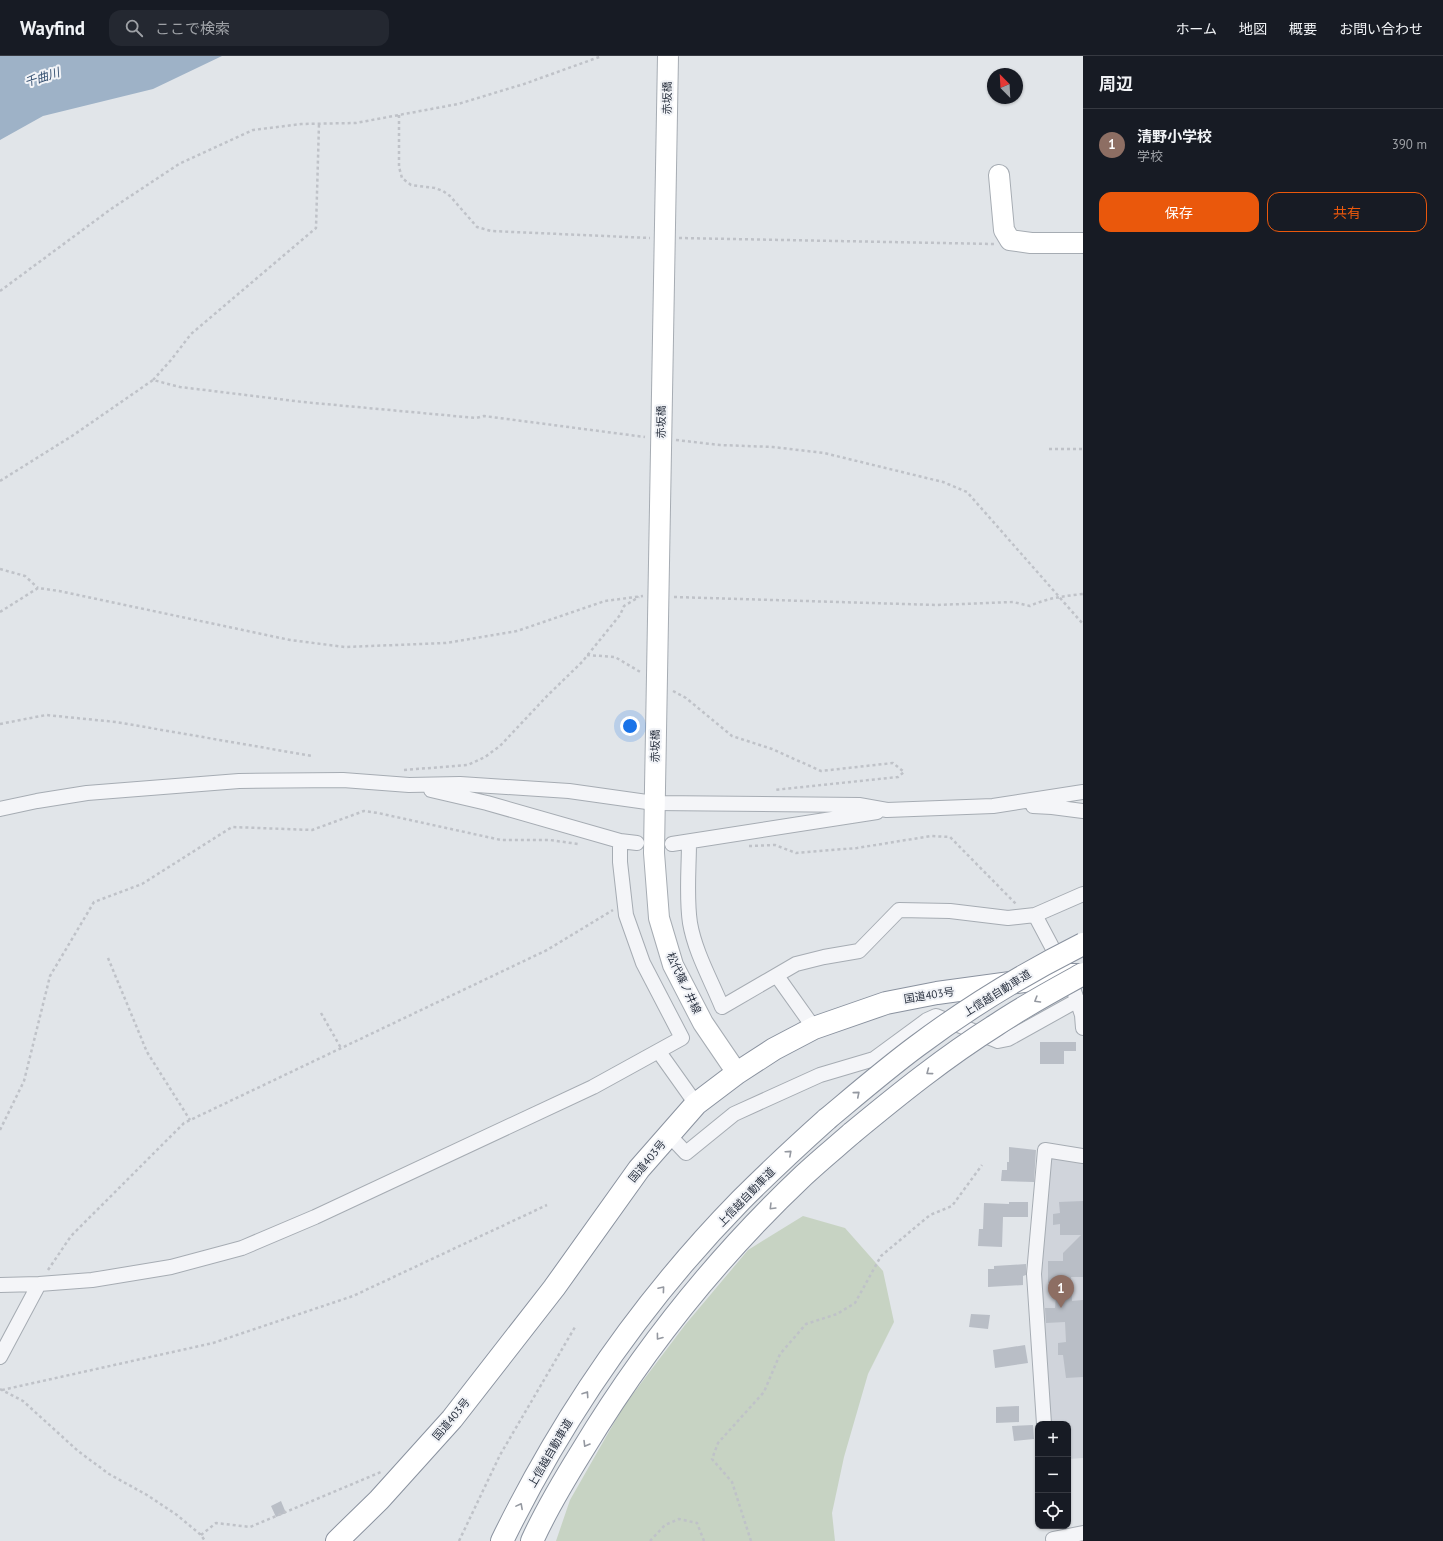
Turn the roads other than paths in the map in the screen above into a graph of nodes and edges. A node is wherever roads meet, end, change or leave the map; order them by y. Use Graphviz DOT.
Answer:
graph roads {
  1 [pos="668,56"];
  2 [pos="999,175"];
  3 [pos="1083,243"];
  4 [pos="409,785"];
  5 [pos="1083,792"];
  6 [pos="655,795"];
  7 [pos="993,806"];
  8 [pos="0,809"];
  9 [pos="887,810"];
  10 [pos="1083,812"];
  11 [pos="620,840"];
  12 [pos="689,842"];
  13 [pos="637,843"];
  14 [pos="672,844"];
  15 [pos="1083,894"];
  16 [pos="1032,915"];
  17 [pos="1083,944"];
  18 [pos="1078,974"];
  19 [pos="778,976"];
  20 [pos="1078,1000"];
  21 [pos="814,1028"];
  22 [pos="1083,1028"];
  23 [pos="659,1052"];
  24 [pos="738,1073"];
  25 [pos="696,1104"];
  26 [pos="669,1135"];
  27 [pos="1083,1156"];
  28 [pos="39,1284"];
  29 [pos="0,1285"];
  30 [pos="0,1357"];
  31 [pos="1044,1421"];
  32 [pos="1083,1533"];
  33 [pos="1053,1535"];
  34 [pos="337,1541"];
  35 [pos="502,1541"];
  36 [pos="532,1541"];
  1 -- 6 [label="main road, 赤坂橋, bridge"];
  2 -- 3 [label="main road"];
  4 -- 6 [label="street"];
  4 -- 8 [label="street"];
  4 -- 11 [label="street"];
  5 -- 7 [label="street"];
  6 -- 9 [label="street"];
  6 -- 24 [label="main road, 松代篠ノ井線"];
  7 -- 9 [label="street"];
  7 -- 10 [label="street"];
  9 -- 12 [label="street"];
  11 -- 13 [label="street"];
  11 -- 23 [label="street"];
  12 -- 14 [label="street"];
  12 -- 19 [label="street"];
  15 -- 16 [label="street"];
  16 -- 18 [label="street"];
  16 -- 19 [label="street"];
  35 -- 17 [label="highway, 上信越自動車道, one-way, bridge"];
  18 -- 20 [label="street"];
  18 -- 21 [label="highway, 国道403号"];
  18 -- 36 [label="highway, one-way, bridge"];
  19 -- 21 [label="street"];
  20 -- 22 [label="street"];
  20 -- 26 [label="street"];
  21 -- 24 [label="highway, 国道403号"];
  23 -- 25 [label="street"];
  23 -- 28 [label="street"];
  24 -- 25 [label="highway, 国道403号"];
  25 -- 26 [label="highway, 国道403号"];
  26 -- 34 [label="highway, 国道403号"];
  27 -- 31 [label="street"];
  28 -- 29 [label="street"];
  28 -- 30 [label="street"];
  32 -- 33 [label="street"];
}
